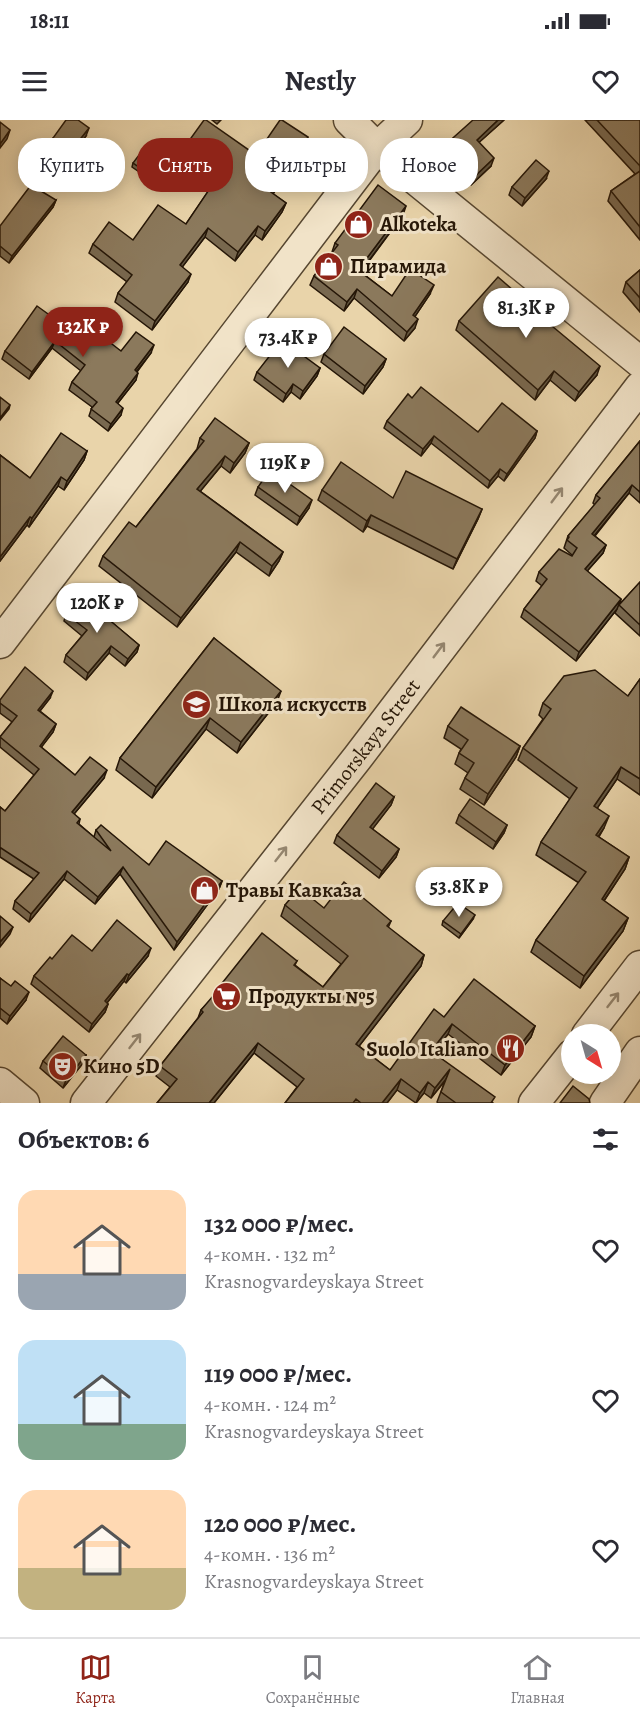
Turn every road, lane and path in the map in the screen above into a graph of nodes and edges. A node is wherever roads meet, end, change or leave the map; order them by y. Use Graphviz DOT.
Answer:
graph roads {
  1 [pos="349,120"];
  2 [pos="407,120"];
  3 [pos="377,148"];
  4 [pos="640,362"];
  5 [pos="640,387"];
  6 [pos="0,644"];
  7 [pos="640,966"];
  8 [pos="595,1024"];
  9 [pos="640,1052"];
  10 [pos="561,1069"];
  11 [pos="0,1083"];
  12 [pos="24,1103"];
  13 [pos="86,1103"];
  14 [pos="534,1103"];
  15 [pos="604,1103"];
  1 -- 3 [label="street"];
  2 -- 3 [label="street"];
  3 -- 4 [label="street"];
  3 -- 6 [label="street"];
  13 -- 5 [label="street, Primorskaya Street, one-way"];
  8 -- 7 [label="street, one-way"];
  9 -- 15 [label="street"];
  10 -- 14 [label="street"];
  11 -- 12 [label="street"];
}
